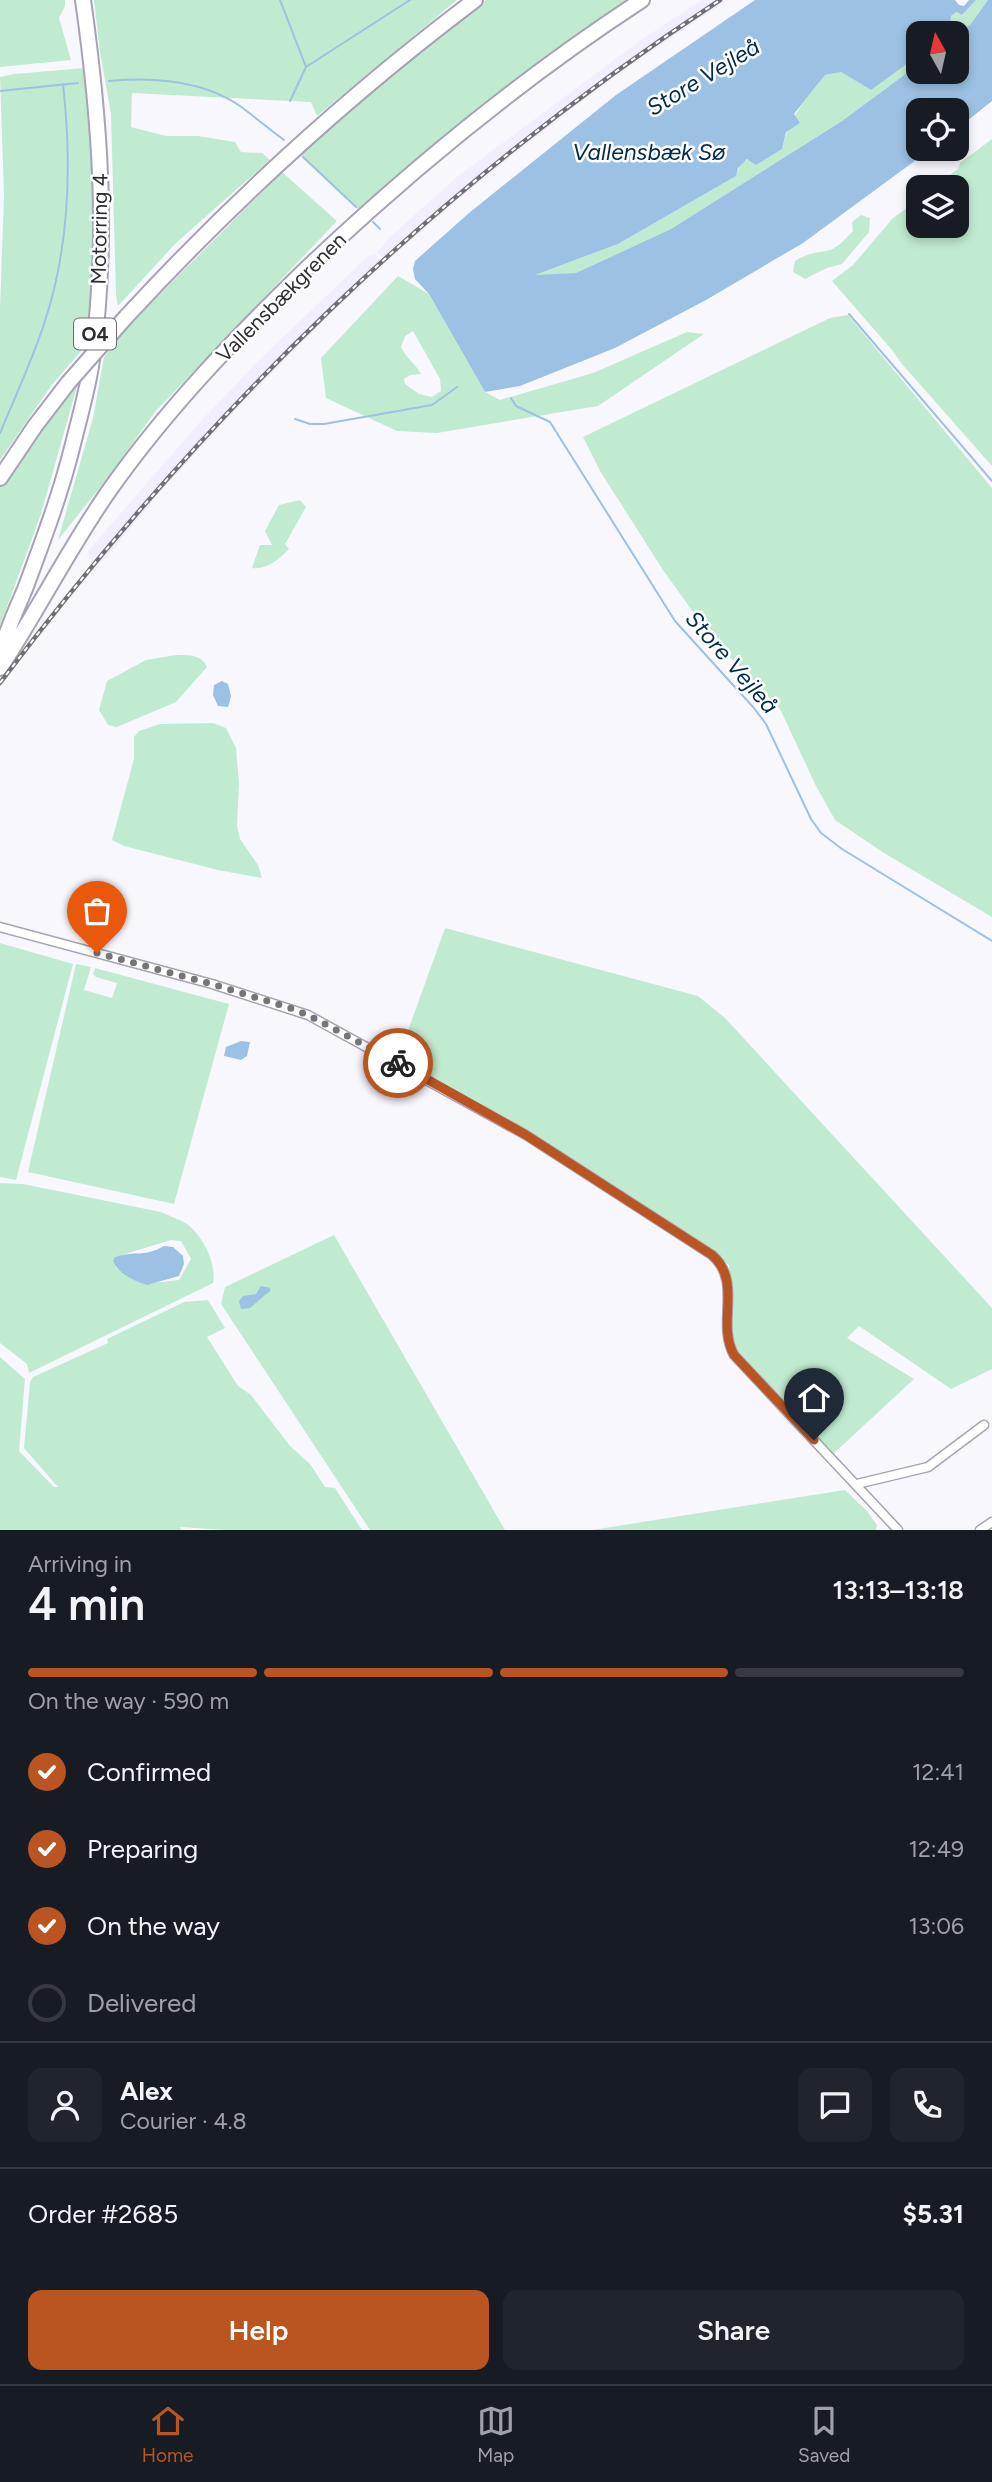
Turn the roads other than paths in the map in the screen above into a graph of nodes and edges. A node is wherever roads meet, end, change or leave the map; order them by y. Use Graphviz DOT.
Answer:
graph roads {
  1 [pos="83,0"];
  2 [pos="475,0"];
  3 [pos="642,0"];
  4 [pos="0,478"];
  5 [pos="0,654"];
  6 [pos="0,668"];
  7 [pos="0,928"];
  8 [pos="984,1426"];
  9 [pos="857,1484"];
  10 [pos="898,1530"];
  1 -- 5 [label="highway, Motorring 4 / O4"];
  2 -- 4 [label="highway, bridge"];
  3 -- 6 [label="highway, Vallensbækgrenen"];
  7 -- 9 [label="street"];
  8 -- 9 [label="street"];
  9 -- 10 [label="street"];
}
